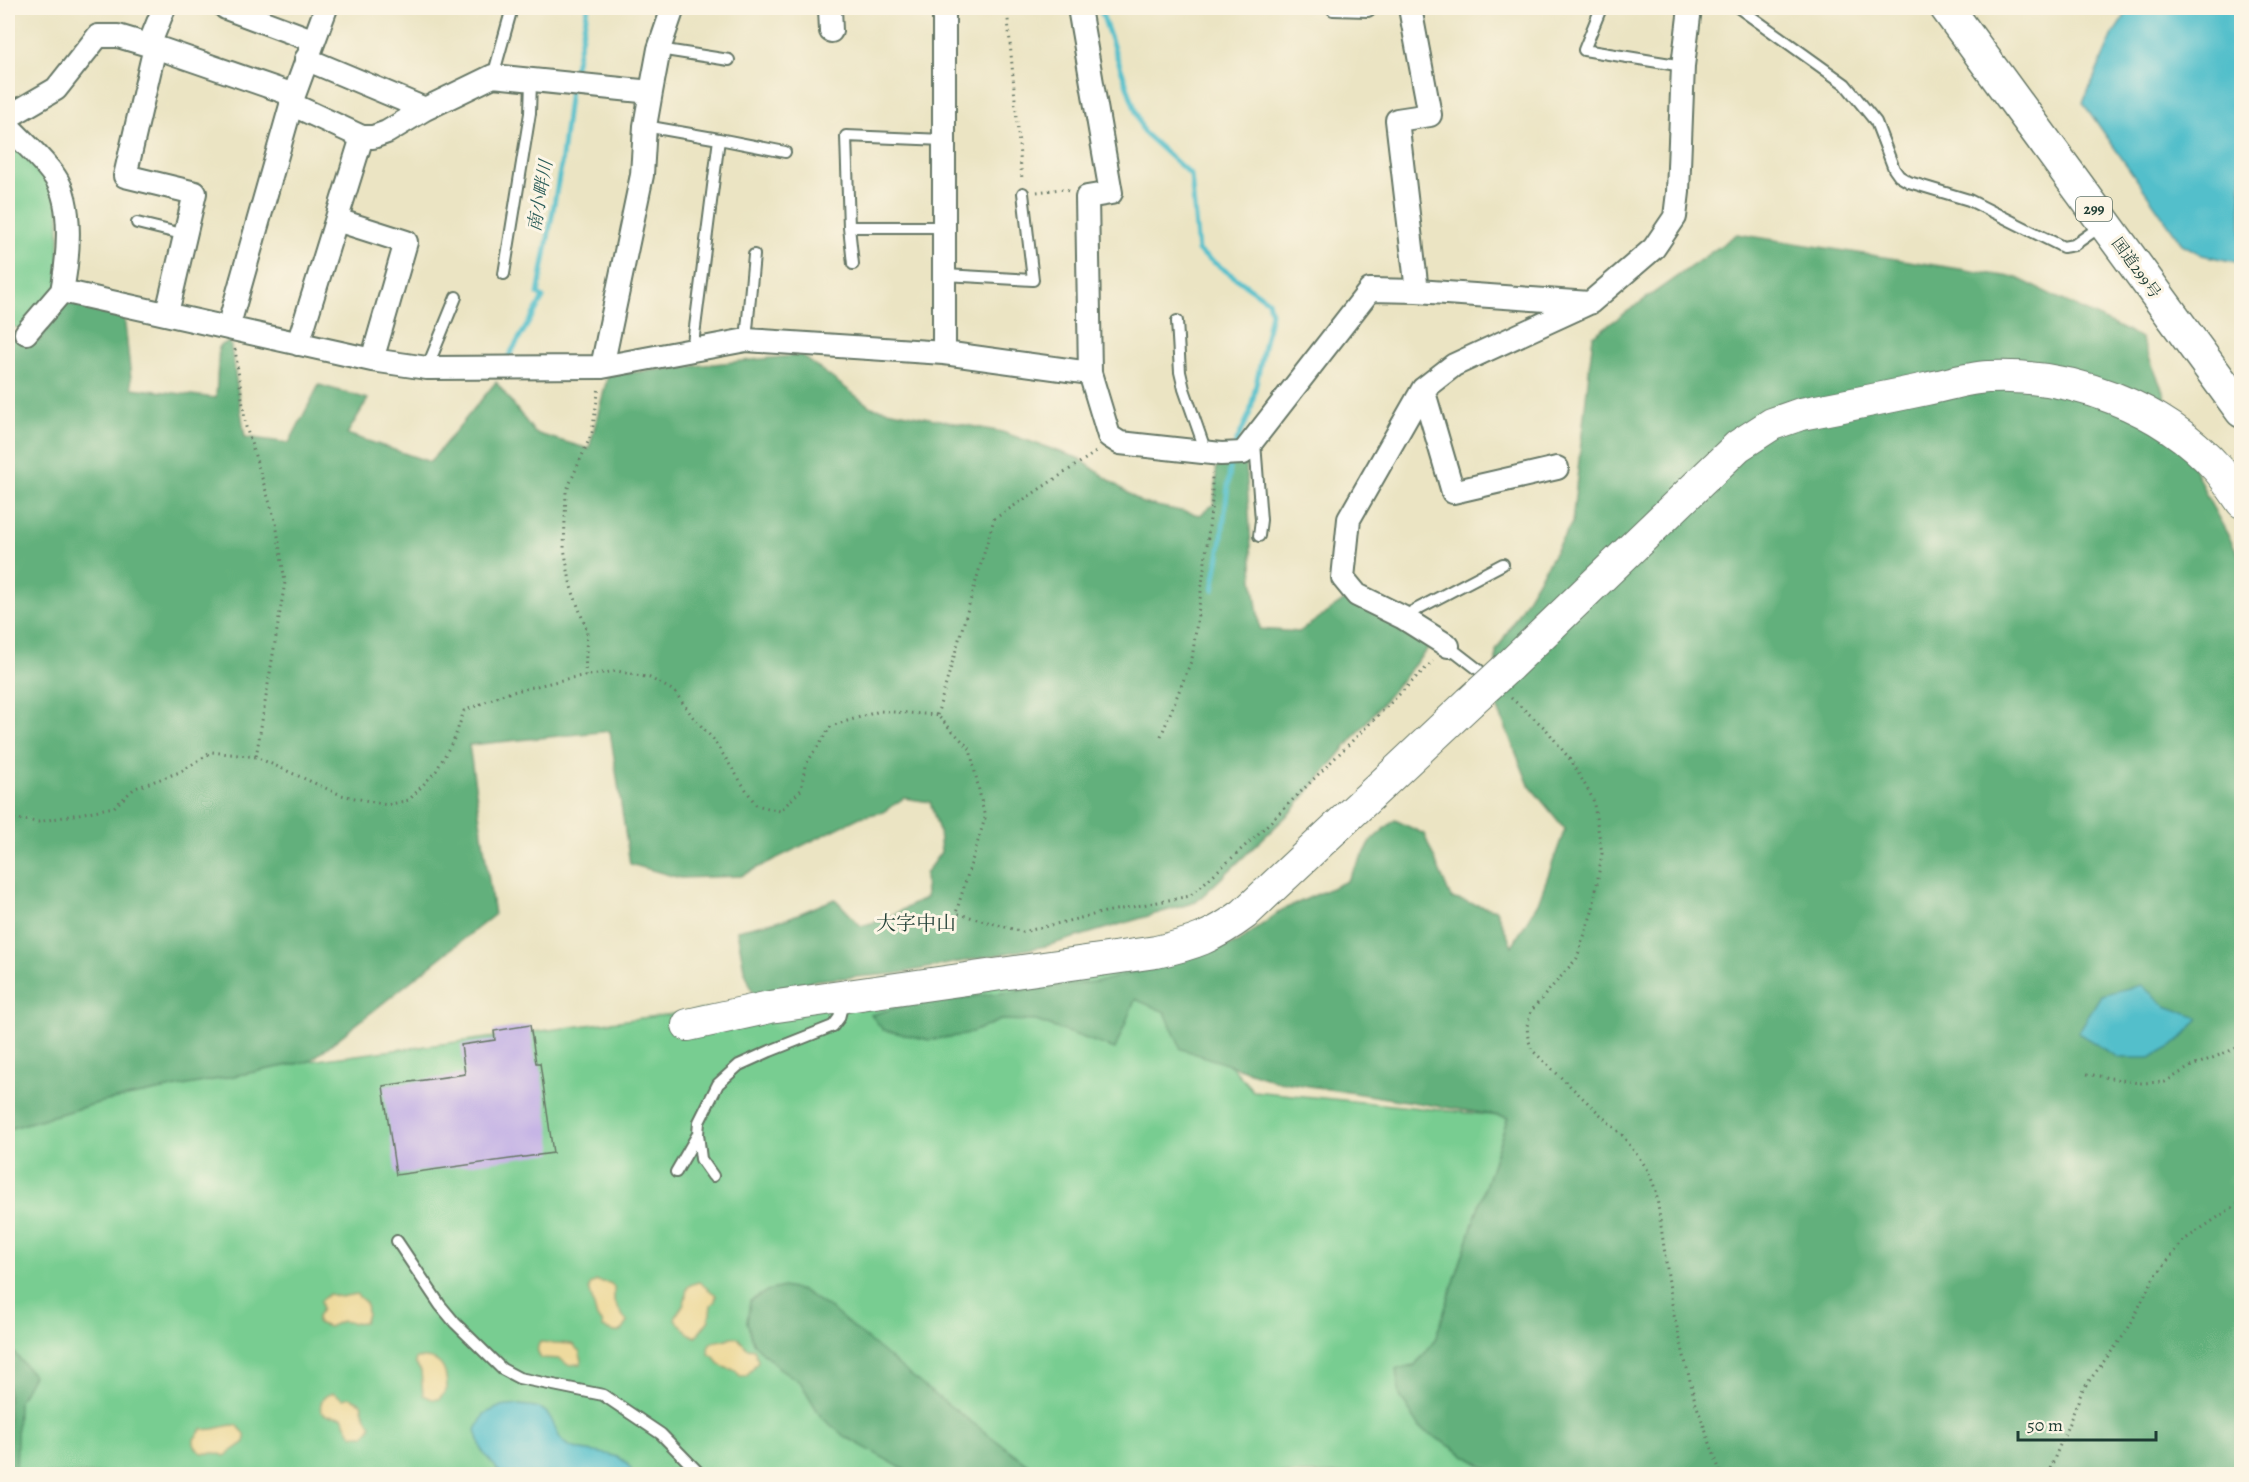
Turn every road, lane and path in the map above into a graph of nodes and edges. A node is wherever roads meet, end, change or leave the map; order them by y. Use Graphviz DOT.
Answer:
graph roads {
  1 [pos="164,8"];
  2 [pos="226,8"];
  3 [pos="326,8"];
  4 [pos="512,8"];
  5 [pos="673,8"];
  6 [pos="830,8"];
  7 [pos="944,8"];
  8 [pos="1006,8"];
  9 [pos="1079,8"];
  10 [pos="1373,8"];
  11 [pos="1410,8"];
  12 [pos="1601,8"];
  13 [pos="1690,8"];
  14 [pos="1739,8"];
  15 [pos="1947,8"];
  16 [pos="1333,10"];
  17 [pos="831,31"];
  18 [pos="152,46"];
  19 [pos="659,49"];
  20 [pos="309,50"];
  21 [pos="729,60"];
  22 [pos="1683,66"];
  23 [pos="493,76"];
  24 [pos="531,81"];
  25 [pos="651,92"];
  26 [pos="292,100"];
  27 [pos="425,109"];
  28 [pos="8,117"];
  29 [pos="8,126"];
  30 [pos="645,126"];
  31 [pos="362,137"];
  32 [pos="719,139"];
  33 [pos="944,140"];
  34 [pos="784,152"];
  35 [pos="1023,193"];
  36 [pos="1088,197"];
  37 [pos="337,220"];
  38 [pos="137,223"];
  39 [pos="2104,224"];
  40 [pos="945,226"];
  41 [pos="849,227"];
  42 [pos="186,236"];
  43 [pos="754,255"];
  44 [pos="853,264"];
  45 [pos="504,274"];
  46 [pos="945,274"];
  47 [pos="62,291"];
  48 [pos="1418,291"];
  49 [pos="456,297"];
  50 [pos="1590,303"];
  51 [pos="167,313"];
  52 [pos="1177,321"];
  53 [pos="231,328"];
  54 [pos="26,333"];
  55 [pos="746,340"];
  56 [pos="298,344"];
  57 [pos="692,352"];
  58 [pos="944,353"];
  59 [pos="372,360"];
  60 [pos="603,367"];
  61 [pos="427,368"];
  62 [pos="1090,373"];
  63 [pos="1424,389"];
  64 [pos="2241,411"];
  65 [pos="1254,437"];
  66 [pos="1114,439"];
  67 [pos="1209,453"];
  68 [pos="1557,468"];
  69 [pos="2241,502"];
  70 [pos="1259,536"];
  71 [pos="1503,564"];
  72 [pos="1402,617"];
  73 [pos="1448,646"];
  74 [pos="1493,669"];
  75 [pos="585,676"];
  76 [pos="937,715"];
  77 [pos="1161,736"];
  78 [pos="256,757"];
  79 [pos="8,818"];
  80 [pos="846,996"];
  81 [pos="688,1025"];
  82 [pos="2241,1046"];
  83 [pos="2087,1074"];
  84 [pos="698,1134"];
  85 [pos="676,1172"];
  86 [pos="713,1176"];
  87 [pos="2241,1201"];
  88 [pos="397,1241"];
  89 [pos="700,1474"];
  90 [pos="1721,1474"];
  91 [pos="2048,1474"];
  1 -- 18 [label="street"];
  2 -- 20 [label="street"];
  3 -- 20 [label="street"];
  4 -- 23 [label="lane"];
  5 -- 19 [label="street"];
  6 -- 17 [label="street"];
  7 -- 33 [label="street"];
  8 -- 35 [label="path"];
  9 -- 36 [label="street"];
  10 -- 16 [label="lane"];
  11 -- 48 [label="street"];
  12 -- 22 [label="lane"];
  13 -- 22 [label="street"];
  14 -- 39 [label="lane"];
  15 -- 39 [label="highway, 国道299号 / 299"];
  18 -- 26 [label="street"];
  18 -- 28 [label="street"];
  18 -- 42 [label="street"];
  19 -- 21 [label="lane"];
  19 -- 25 [label="street"];
  20 -- 26 [label="street"];
  20 -- 27 [label="street"];
  22 -- 50 [label="street"];
  23 -- 24 [label="street"];
  23 -- 27 [label="street"];
  24 -- 25 [label="street"];
  24 -- 45 [label="lane"];
  25 -- 30 [label="street"];
  26 -- 31 [label="street"];
  26 -- 53 [label="street"];
  27 -- 31 [label="street"];
  29 -- 47 [label="street"];
  30 -- 32 [label="lane"];
  30 -- 60 [label="street"];
  31 -- 37 [label="street"];
  32 -- 34 [label="lane"];
  32 -- 57 [label="lane"];
  33 -- 40 [label="street"];
  33 -- 41 [label="lane"];
  35 -- 36 [label="path"];
  35 -- 46 [label="lane"];
  36 -- 62 [label="street"];
  37 -- 56 [label="street"];
  37 -- 59 [label="street"];
  38 -- 42 [label="lane"];
  39 -- 64 [label="highway, 国道299号 / 299"];
  40 -- 41 [label="lane"];
  40 -- 46 [label="street"];
  41 -- 44 [label="lane"];
  42 -- 51 [label="street"];
  43 -- 55 [label="lane"];
  46 -- 58 [label="street"];
  47 -- 51 [label="street"];
  47 -- 54 [label="street"];
  48 -- 50 [label="street"];
  48 -- 65 [label="street"];
  49 -- 61 [label="lane"];
  50 -- 63 [label="street"];
  51 -- 53 [label="street"];
  52 -- 67 [label="lane"];
  53 -- 56 [label="street"];
  53 -- 78 [label="path"];
  55 -- 57 [label="street"];
  55 -- 58 [label="street"];
  56 -- 59 [label="street"];
  57 -- 60 [label="street"];
  58 -- 62 [label="street"];
  59 -- 61 [label="street"];
  60 -- 61 [label="street"];
  60 -- 75 [label="path"];
  62 -- 66 [label="street"];
  63 -- 68 [label="street"];
  63 -- 72 [label="street"];
  65 -- 67 [label="street"];
  65 -- 70 [label="lane"];
  66 -- 67 [label="street"];
  66 -- 76 [label="path"];
  67 -- 77 [label="path"];
  69 -- 74 [label="street"];
  71 -- 72 [label="lane"];
  72 -- 73 [label="street"];
  73 -- 74 [label="lane"];
  73 -- 76 [label="path"];
  74 -- 80 [label="street, bridge"];
  74 -- 90 [label="path"];
  75 -- 76 [label="path"];
  75 -- 78 [label="path"];
  78 -- 79 [label="path"];
  80 -- 81 [label="street"];
  80 -- 84 [label="lane"];
  82 -- 83 [label="path"];
  84 -- 85 [label="lane"];
  84 -- 86 [label="lane"];
  87 -- 91 [label="path"];
  88 -- 89 [label="lane"];
}
